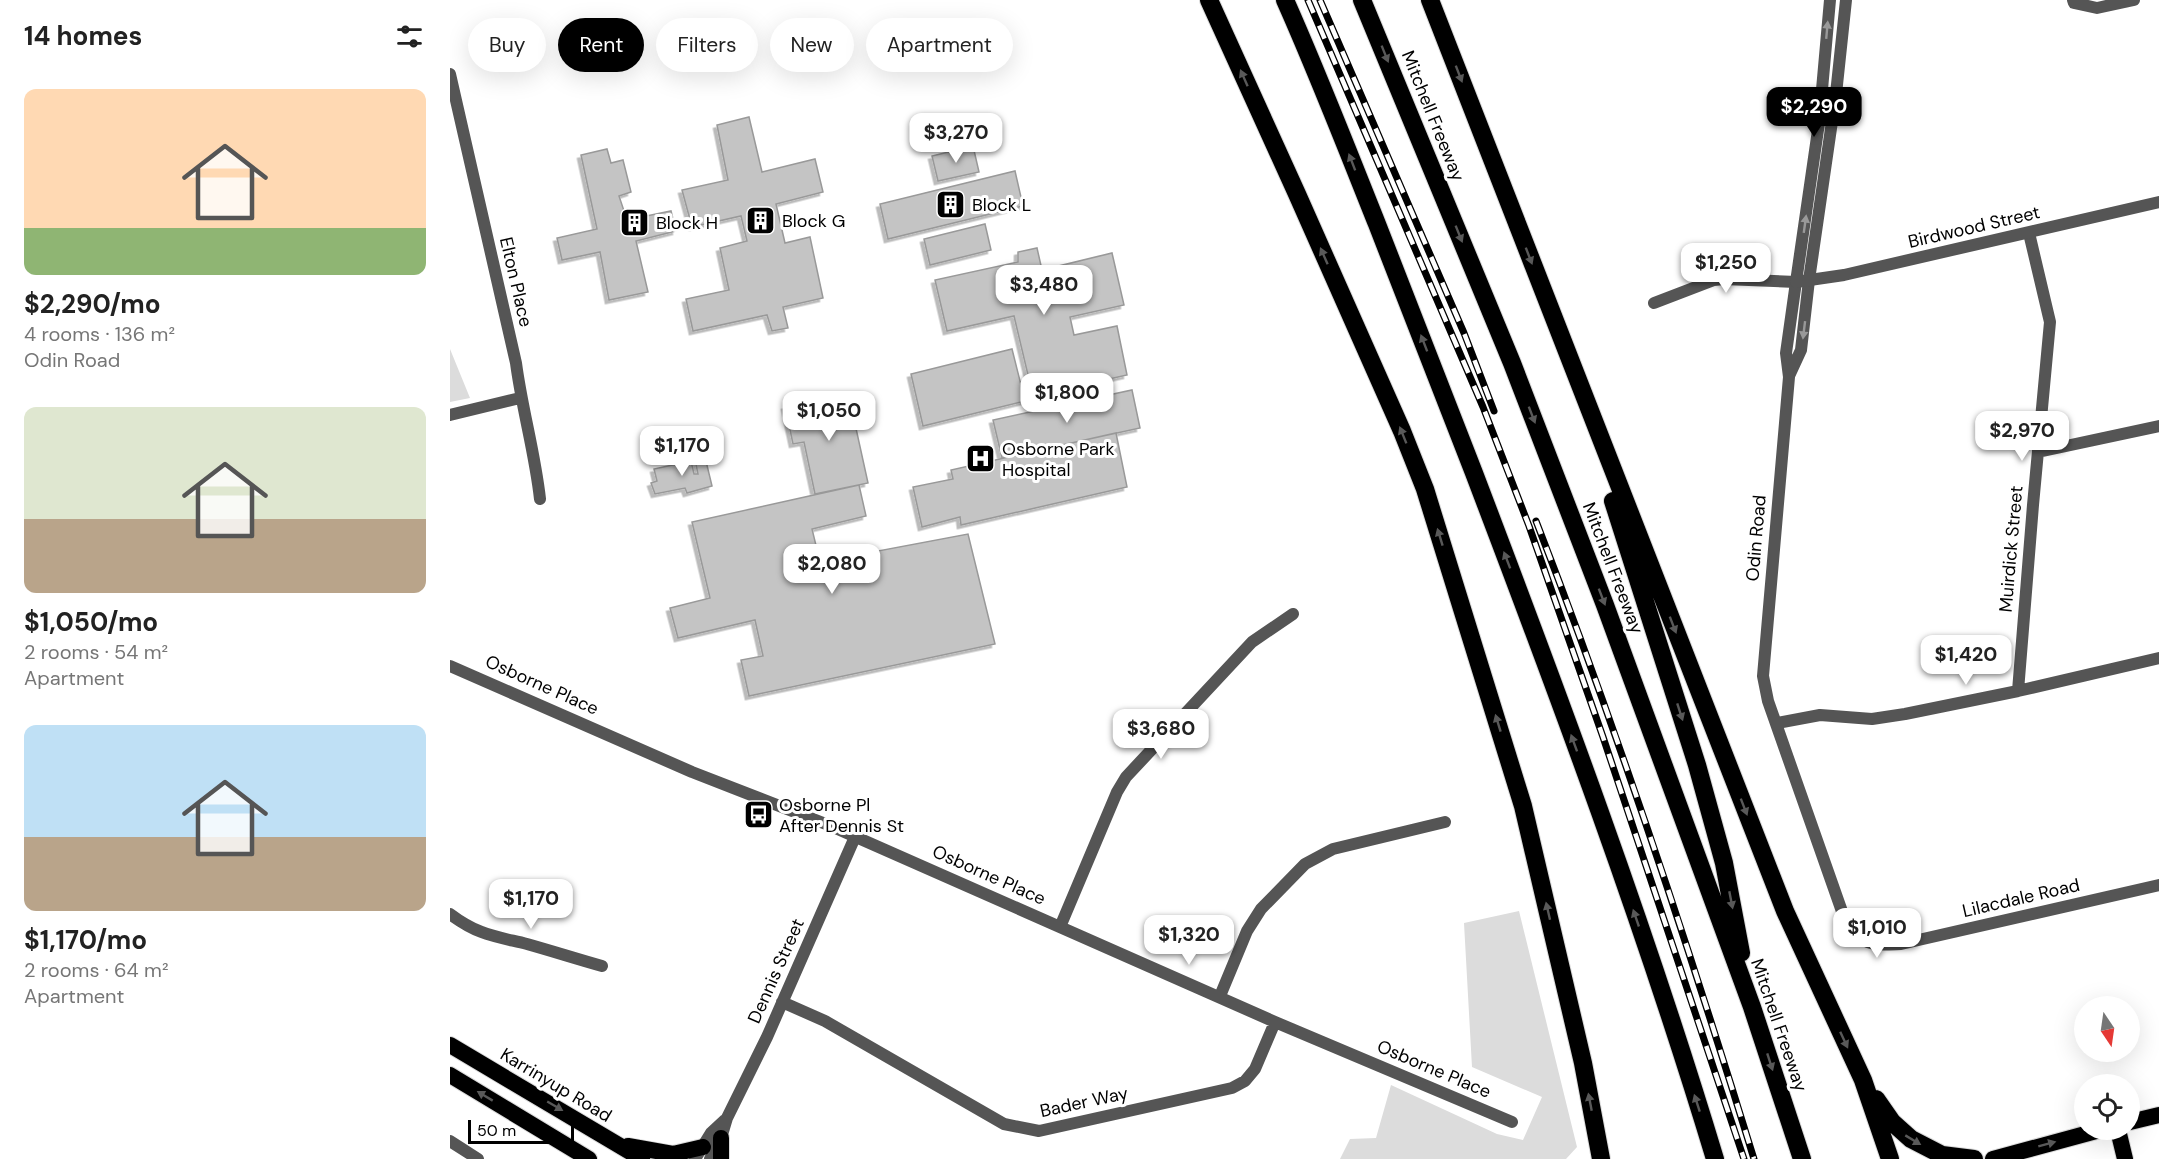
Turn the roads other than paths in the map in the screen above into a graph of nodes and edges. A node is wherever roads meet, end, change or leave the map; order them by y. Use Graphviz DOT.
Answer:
graph roads {
  1 [pos="1209,0"];
  2 [pos="1285,0"];
  3 [pos="1362,0"];
  4 [pos="1430,0"];
  5 [pos="1830,0"];
  6 [pos="1846,0"];
  7 [pos="2073,0"];
  8 [pos="2134,0"];
  9 [pos="450,74"];
  10 [pos="2159,202"];
  11 [pos="2029,233"];
  12 [pos="1809,280"];
  13 [pos="1796,282"];
  14 [pos="1654,303"];
  15 [pos="1560,336"];
  16 [pos="1789,377"];
  17 [pos="520,398"];
  18 [pos="450,415"];
  19 [pos="2159,426"];
  20 [pos="2038,452"];
  21 [pos="540,499"];
  22 [pos="1293,614"];
  23 [pos="2159,658"];
  24 [pos="450,666"];
  25 [pos="2018,691"];
  26 [pos="1768,701"];
  27 [pos="1777,723"];
  28 [pos="1445,822"];
  29 [pos="855,837"];
  30 [pos="2159,885"];
  31 [pos="450,914"];
  32 [pos="1060,927"];
  33 [pos="602,966"];
  34 [pos="1220,996"];
  35 [pos="782,1002"];
  36 [pos="1752,1007"];
  37 [pos="1275,1022"];
  38 [pos="450,1045"];
  39 [pos="450,1075"];
  40 [pos="1863,1080"];
  41 [pos="2159,1115"];
  42 [pos="727,1118"];
  43 [pos="2140,1120"];
  44 [pos="1512,1122"];
  45 [pos="2074,1137"];
  46 [pos="721,1138"];
  47 [pos="450,1140"];
  48 [pos="2120,1140"];
  49 [pos="618,1145"];
  50 [pos="703,1155"];
  51 [pos="478,1159"];
  52 [pos="589,1159"];
  53 [pos="642,1159"];
  54 [pos="721,1159"];
  55 [pos="1601,1159"];
  56 [pos="1715,1159"];
  57 [pos="1802,1159"];
  58 [pos="1890,1159"];
  59 [pos="1974,1159"];
  60 [pos="1993,1159"];
  61 [pos="2125,1159"];
  55 -- 1 [label="highway, one-way"];
  56 -- 2 [label="highway, one-way"];
  3 -- 36 [label="highway, Mitchell Freeway, one-way"];
  4 -- 15 [label="highway, one-way"];
  13 -- 5 [label="street, Odin Road, one-way"];
  6 -- 12 [label="street, Odin Road"];
  7 -- 8 [label="street"];
  9 -- 17 [label="street, Elton Place"];
  10 -- 11 [label="street, Birdwood Street"];
  11 -- 12 [label="street, Birdwood Street"];
  11 -- 20 [label="street, Muirdick Street"];
  12 -- 13 [label="street, Birdwood Street"];
  12 -- 16 [label="street, Odin Road, one-way"];
  13 -- 14 [label="street, Birdwood Street"];
  13 -- 16 [label="street, Odin Road"];
  15 -- 36 [label="highway, one-way"];
  15 -- 40 [label="highway, one-way"];
  16 -- 26 [label="street, Odin Road"];
  17 -- 18 [label="street"];
  17 -- 21 [label="street, Elton Place"];
  19 -- 20 [label="street"];
  20 -- 25 [label="street, Muirdick Street"];
  22 -- 32 [label="street"];
  23 -- 25 [label="street"];
  24 -- 29 [label="street, Osborne Place"];
  25 -- 27 [label="street"];
  26 -- 27 [label="street, Lilacdale Road"];
  27 -- 30 [label="street, Lilacdale Road"];
  28 -- 34 [label="street"];
  29 -- 32 [label="street, Osborne Place"];
  29 -- 35 [label="street, Dennis Street"];
  31 -- 33 [label="street"];
  32 -- 34 [label="street, Osborne Place"];
  34 -- 37 [label="street, Osborne Place"];
  35 -- 37 [label="street, Bader Way"];
  35 -- 42 [label="street, Dennis Street"];
  36 -- 57 [label="highway, Mitchell Freeway, one-way"];
  37 -- 44 [label="street, Osborne Place"];
  38 -- 49 [label="highway, Karrinyup Road, one-way"];
  52 -- 39 [label="highway, one-way"];
  40 -- 58 [label="highway"];
  40 -- 59 [label="highway, one-way"];
  41 -- 43 [label="highway"];
  42 -- 46 [label="street, Dennis Street"];
  42 -- 50 [label="street, Dennis Street"];
  60 -- 45 [label="highway, one-way"];
  46 -- 50 [label="street, Dennis Street"];
  46 -- 54 [label="highway"];
  47 -- 51 [label="street"];
  48 -- 61 [label="highway"];
  49 -- 50 [label="highway"];
  49 -- 53 [label="highway, Karrinyup Road"];
}
